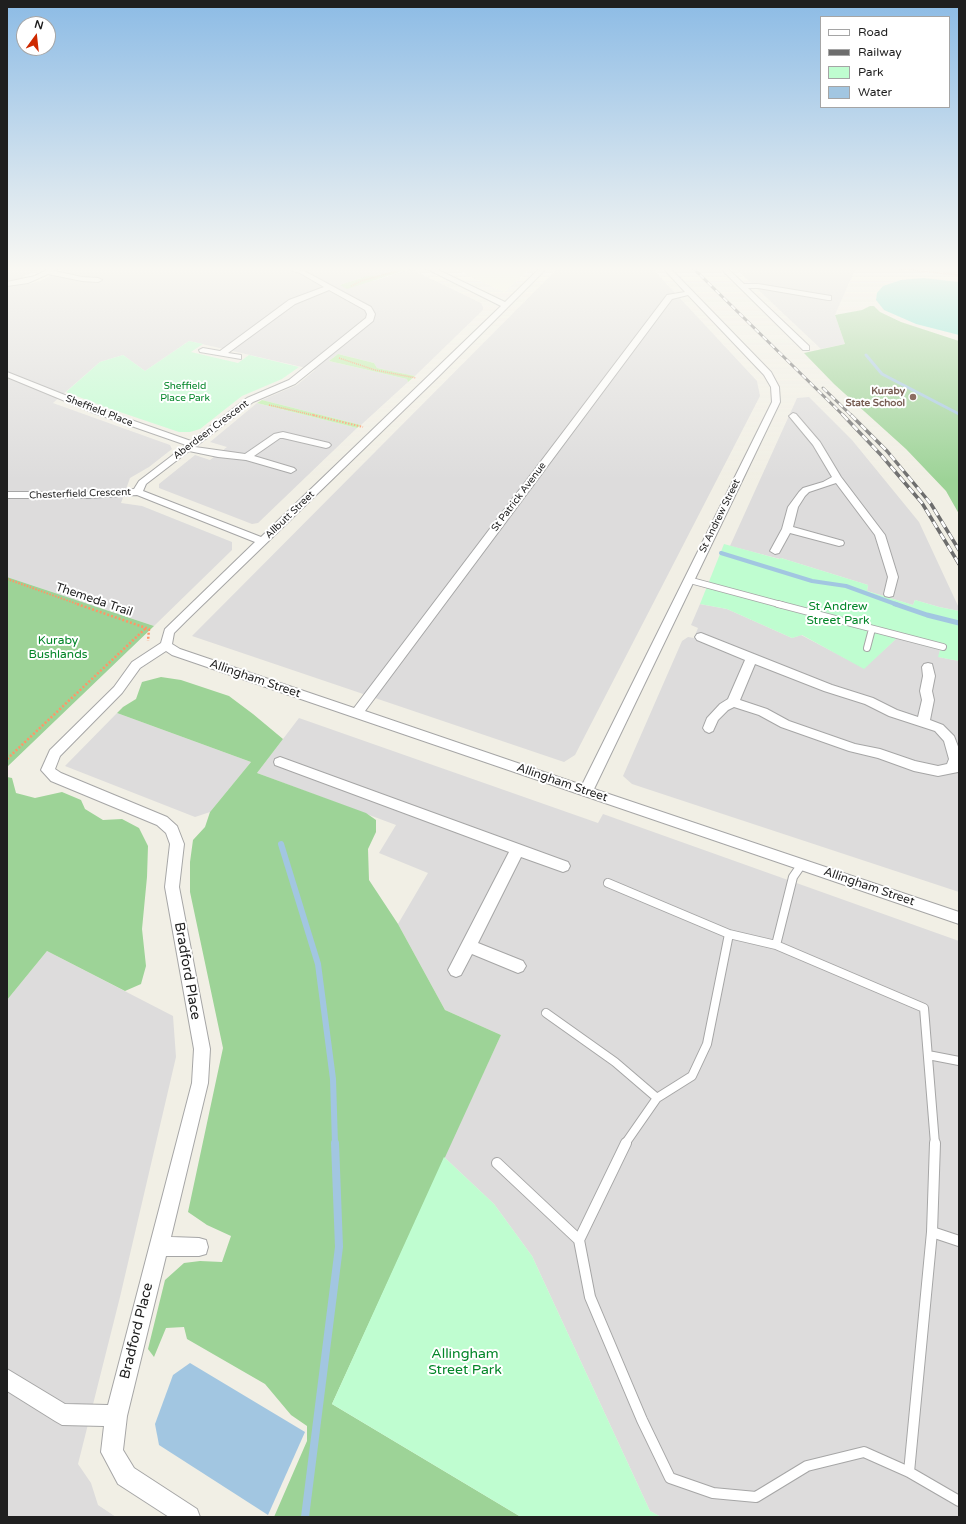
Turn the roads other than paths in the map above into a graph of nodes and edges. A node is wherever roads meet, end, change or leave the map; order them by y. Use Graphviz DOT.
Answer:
graph roads {
  1 [pos="243,338"];
  2 [pos="346,338"];
  3 [pos="472,338"];
  4 [pos="639,338"];
  5 [pos="733,338"];
  6 [pos="796,338"];
  7 [pos="806,348"];
  8 [pos="203,350"];
  9 [pos="222,354"];
  10 [pos="238,358"];
  11 [pos="7,374"];
  12 [pos="793,416"];
  13 [pos="326,445"];
  14 [pos="190,446"];
  15 [pos="247,458"];
  16 [pos="291,470"];
  17 [pos="837,478"];
  18 [pos="138,492"];
  19 [pos="7,495"];
  20 [pos="787,529"];
  21 [pos="262,541"];
  22 [pos="839,544"];
  23 [pos="774,551"];
  24 [pos="688,580"];
  25 [pos="889,594"];
  26 [pos="872,629"];
  27 [pos="702,636"];
  28 [pos="166,645"];
  29 [pos="943,647"];
  30 [pos="866,648"];
  31 [pos="752,658"];
  32 [pos="928,667"];
  33 [pos="733,702"];
  34 [pos="357,713"];
  35 [pos="923,722"];
  36 [pos="709,728"];
  37 [pos="280,762"];
  38 [pos="956,765"];
  39 [pos="586,791"];
  40 [pos="518,849"];
  41 [pos="802,864"];
  42 [pos="563,866"];
  43 [pos="608,883"];
  44 [pos="959,918"];
  45 [pos="729,934"];
  46 [pos="776,945"];
  47 [pos="469,946"];
  48 [pos="518,966"];
  49 [pos="456,970"];
  50 [pos="546,1013"];
  51 [pos="928,1055"];
  52 [pos="959,1061"];
  53 [pos="657,1098"];
  54 [pos="497,1163"];
  55 [pos="932,1232"];
  56 [pos="579,1240"];
  57 [pos="959,1241"];
  58 [pos="159,1246"];
  59 [pos="200,1247"];
  60 [pos="7,1379"];
  61 [pos="116,1416"];
  62 [pos="909,1472"];
  63 [pos="959,1501"];
  64 [pos="189,1517"];
  1 -- 9 [label="street"];
  2 -- 14 [label="street, Aberdeen Crescent"];
  3 -- 21 [label="street, Allbutt Street"];
  4 -- 34 [label="street, St Patrick Avenue"];
  5 -- 24 [label="street, St Andrew Street"];
  6 -- 7 [label="street"];
  8 -- 9 [label="street"];
  9 -- 10 [label="street"];
  11 -- 14 [label="street, Sheffield Place"];
  12 -- 17 [label="street"];
  13 -- 15 [label="street"];
  14 -- 15 [label="street, Sheffield Place"];
  14 -- 18 [label="street, Aberdeen Crescent"];
  15 -- 16 [label="street, Sheffield Place"];
  17 -- 20 [label="street"];
  17 -- 25 [label="street"];
  18 -- 19 [label="street, Chesterfield Crescent"];
  18 -- 21 [label="street, Chesterfield Crescent"];
  20 -- 22 [label="street"];
  20 -- 23 [label="street"];
  21 -- 28 [label="street, Allbutt Street"];
  24 -- 26 [label="lane"];
  24 -- 39 [label="street, St Andrew Street"];
  26 -- 29 [label="lane"];
  26 -- 30 [label="lane"];
  27 -- 31 [label="street"];
  28 -- 34 [label="street, Allingham Street"];
  28 -- 58 [label="street, Bradford Place"];
  31 -- 33 [label="street"];
  31 -- 35 [label="street"];
  32 -- 35 [label="street"];
  33 -- 36 [label="street"];
  33 -- 38 [label="street"];
  34 -- 39 [label="street, Allingham Street"];
  35 -- 38 [label="street"];
  37 -- 40 [label="street"];
  39 -- 41 [label="street, Allingham Street"];
  40 -- 42 [label="street"];
  40 -- 47 [label="street"];
  41 -- 44 [label="street, Allingham Street"];
  41 -- 46 [label="lane"];
  43 -- 45 [label="lane"];
  45 -- 46 [label="lane"];
  45 -- 53 [label="lane"];
  46 -- 51 [label="lane"];
  47 -- 48 [label="street"];
  47 -- 49 [label="street"];
  50 -- 53 [label="lane"];
  51 -- 52 [label="lane"];
  51 -- 55 [label="lane"];
  53 -- 56 [label="lane"];
  54 -- 56 [label="lane"];
  55 -- 57 [label="lane"];
  55 -- 62 [label="lane"];
  56 -- 62 [label="lane"];
  58 -- 59 [label="street"];
  58 -- 61 [label="street, Bradford Place"];
  60 -- 61 [label="street"];
  61 -- 64 [label="street, Bradford Place"];
  62 -- 63 [label="lane"];
}
